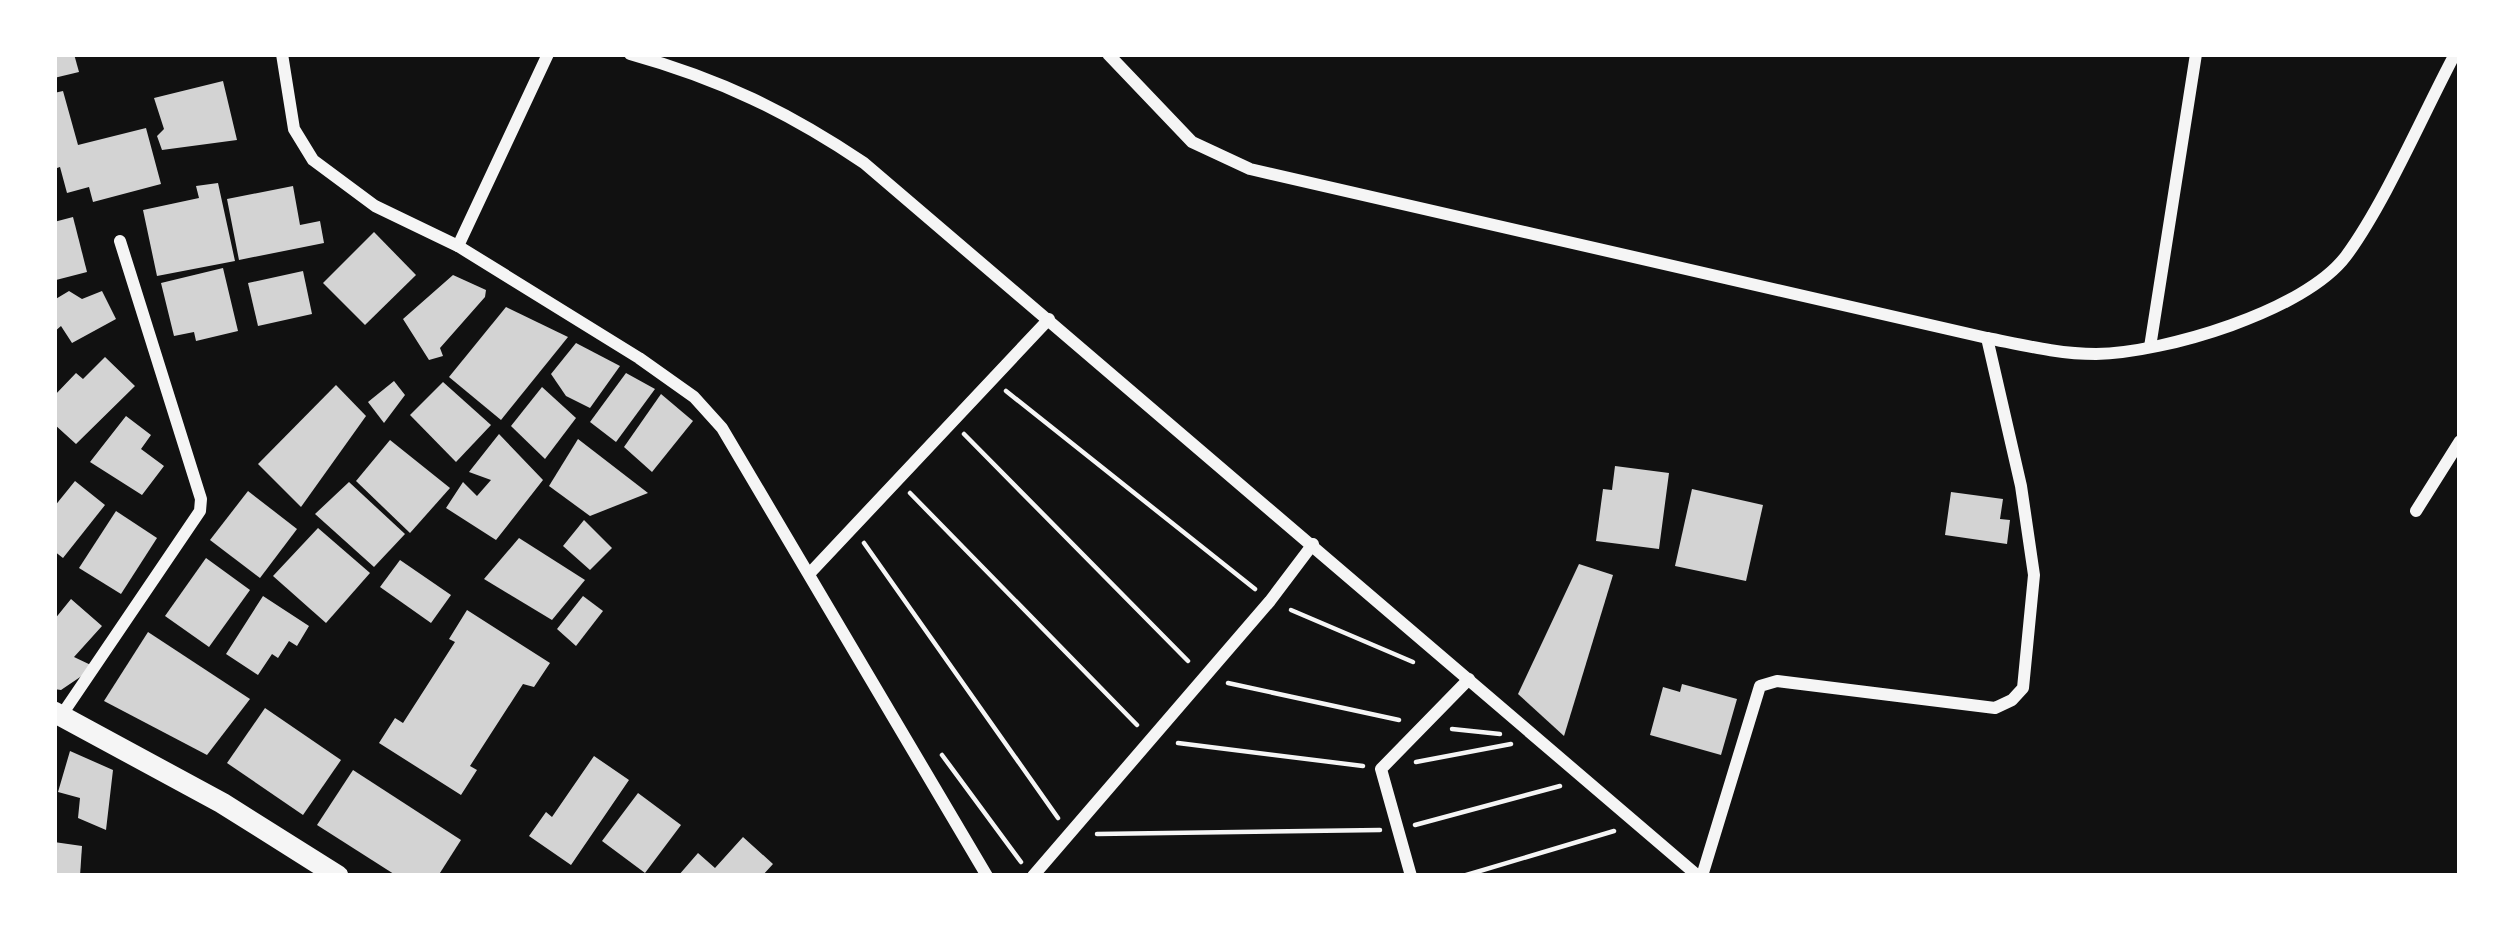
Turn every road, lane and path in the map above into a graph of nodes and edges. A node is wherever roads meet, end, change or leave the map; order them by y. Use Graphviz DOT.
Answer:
graph roads {
  1 [pos="282,54"];
  2 [pos="548,54"];
  3 [pos="630,54"];
  4 [pos="1108,54"];
  5 [pos="2196,54"];
  6 [pos="2455,54"];
  7 [pos="120,241"];
  8 [pos="458,246"];
  9 [pos="1049,320"];
  10 [pos="1988,338"];
  11 [pos="2150,347"];
  12 [pos="992,380"];
  13 [pos="952,422"];
  14 [pos="2460,441"];
  15 [pos="898,481"];
  16 [pos="2416,511"];
  17 [pos="853,528"];
  18 [pos="1313,544"];
  19 [pos="810,573"];
  20 [pos="1270,601"];
  21 [pos="1421,666"];
  22 [pos="1205,677"];
  23 [pos="1469,679"];
  24 [pos="58,714"];
  25 [pos="1424,726"];
  26 [pos="1151,739"];
  27 [pos="1538,739"];
  28 [pos="1382,769"];
  29 [pos="1583,779"];
  30 [pos="1636,824"];
  31 [pos="1398,830"];
  32 [pos="1070,834"];
  33 [pos="338,876"];
  34 [pos="987,876"];
  35 [pos="1033,876"];
  36 [pos="1411,876"];
  37 [pos="1463,876"];
  38 [pos="1700,876"];
  1 -- 8 [label="street"];
  2 -- 8 [label="street"];
  3 -- 9 [label="street"];
  4 -- 10 [label="street"];
  5 -- 11 [label="street"];
  6 -- 11 [label="street"];
  7 -- 24 [label="street"];
  8 -- 19 [label="street"];
  9 -- 12 [label="street"];
  9 -- 18 [label="street"];
  10 -- 11 [label="street"];
  10 -- 38 [label="street"];
  12 -- 13 [label="street"];
  12 -- 20 [label="path"];
  13 -- 15 [label="street"];
  13 -- 22 [label="path"];
  14 -- 16 [label="street"];
  15 -- 17 [label="street"];
  15 -- 26 [label="path"];
  17 -- 19 [label="street"];
  17 -- 32 [label="path"];
  18 -- 20 [label="street"];
  18 -- 23 [label="street"];
  19 -- 34 [label="street"];
  20 -- 21 [label="path"];
  20 -- 22 [label="street"];
  22 -- 25 [label="path"];
  22 -- 26 [label="street"];
  23 -- 25 [label="street"];
  23 -- 27 [label="street"];
  24 -- 33 [label="street"];
  25 -- 27 [label="path"];
  25 -- 28 [label="street"];
  26 -- 28 [label="path"];
  26 -- 32 [label="street"];
  27 -- 28 [label="path"];
  27 -- 29 [label="street"];
  28 -- 31 [label="street"];
  29 -- 30 [label="street"];
  29 -- 31 [label="path"];
  30 -- 37 [label="path"];
  30 -- 38 [label="street"];
  31 -- 32 [label="path"];
  31 -- 36 [label="street"];
  32 -- 35 [label="street"];
}
